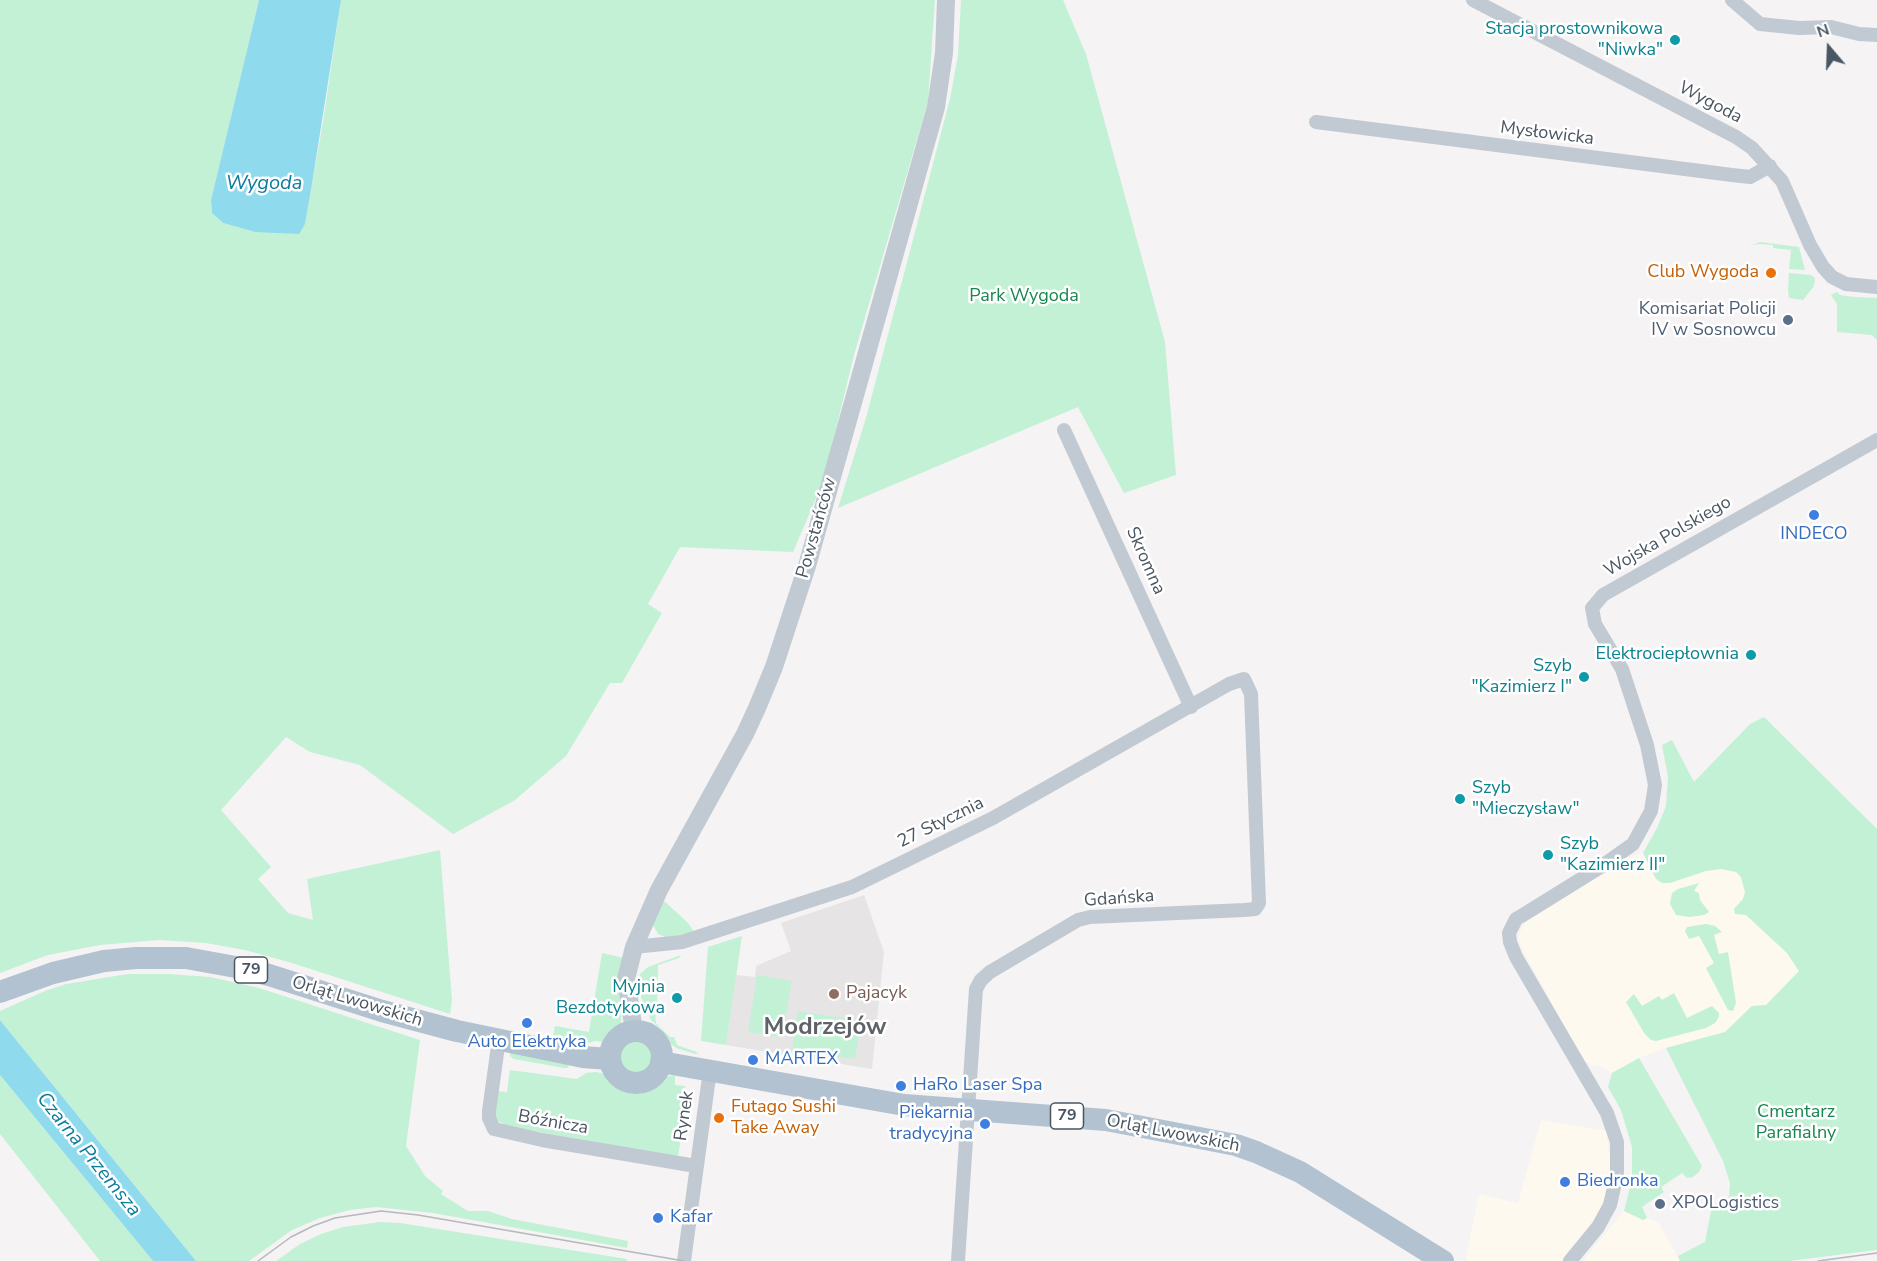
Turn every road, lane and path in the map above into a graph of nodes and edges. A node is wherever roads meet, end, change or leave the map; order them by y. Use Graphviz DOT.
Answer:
graph roads {
  1 [pos="946,0"];
  2 [pos="1473,0"];
  3 [pos="1732,0"];
  4 [pos="1877,36"];
  5 [pos="1316,122"];
  6 [pos="1770,166"];
  7 [pos="1877,287"];
  8 [pos="1064,430"];
  9 [pos="1877,440"];
  10 [pos="1244,679"];
  11 [pos="1191,707"];
  12 [pos="634,947"];
  13 [pos="0,992"];
  14 [pos="634,1031"];
  15 [pos="498,1039"];
  16 [pos="609,1059"];
  17 [pos="662,1062"];
  18 [pos="710,1070"];
  19 [pos="968,1109"];
  20 [pos="696,1166"];
  21 [pos="684,1261"];
  22 [pos="958,1261"];
  23 [pos="1443,1261"];
  24 [pos="1570,1261"];
  1 -- 12 [label="street, Powstańców"];
  2 -- 6 [label="street, Wygoda"];
  3 -- 4 [label="street"];
  5 -- 6 [label="street, Mysłowicka"];
  6 -- 7 [label="street, Wygoda"];
  8 -- 11 [label="street, Skromna"];
  9 -- 24 [label="street, Wojska Polskiego"];
  10 -- 11 [label="street, 27 Stycznia"];
  10 -- 19 [label="street, Gdańska"];
  11 -- 12 [label="street, 27 Stycznia"];
  12 -- 14 [label="street, Powstańców"];
  13 -- 15 [label="main road, Orląt Lwowskich / 79"];
  14 -- 16 [label="main road"];
  14 -- 17 [label="main road"];
  15 -- 16 [label="main road, Orląt Lwowskich / 79"];
  15 -- 20 [label="street, Bóźnicza"];
  16 -- 17 [label="main road"];
  17 -- 18 [label="main road, Orląt Lwowskich / 79"];
  18 -- 19 [label="main road, Orląt Lwowskich / 79"];
  18 -- 20 [label="street, Rynek"];
  19 -- 22 [label="street, Gdańska"];
  19 -- 23 [label="main road, Orląt Lwowskich / 79"];
  20 -- 21 [label="street, Rynek"];
}
